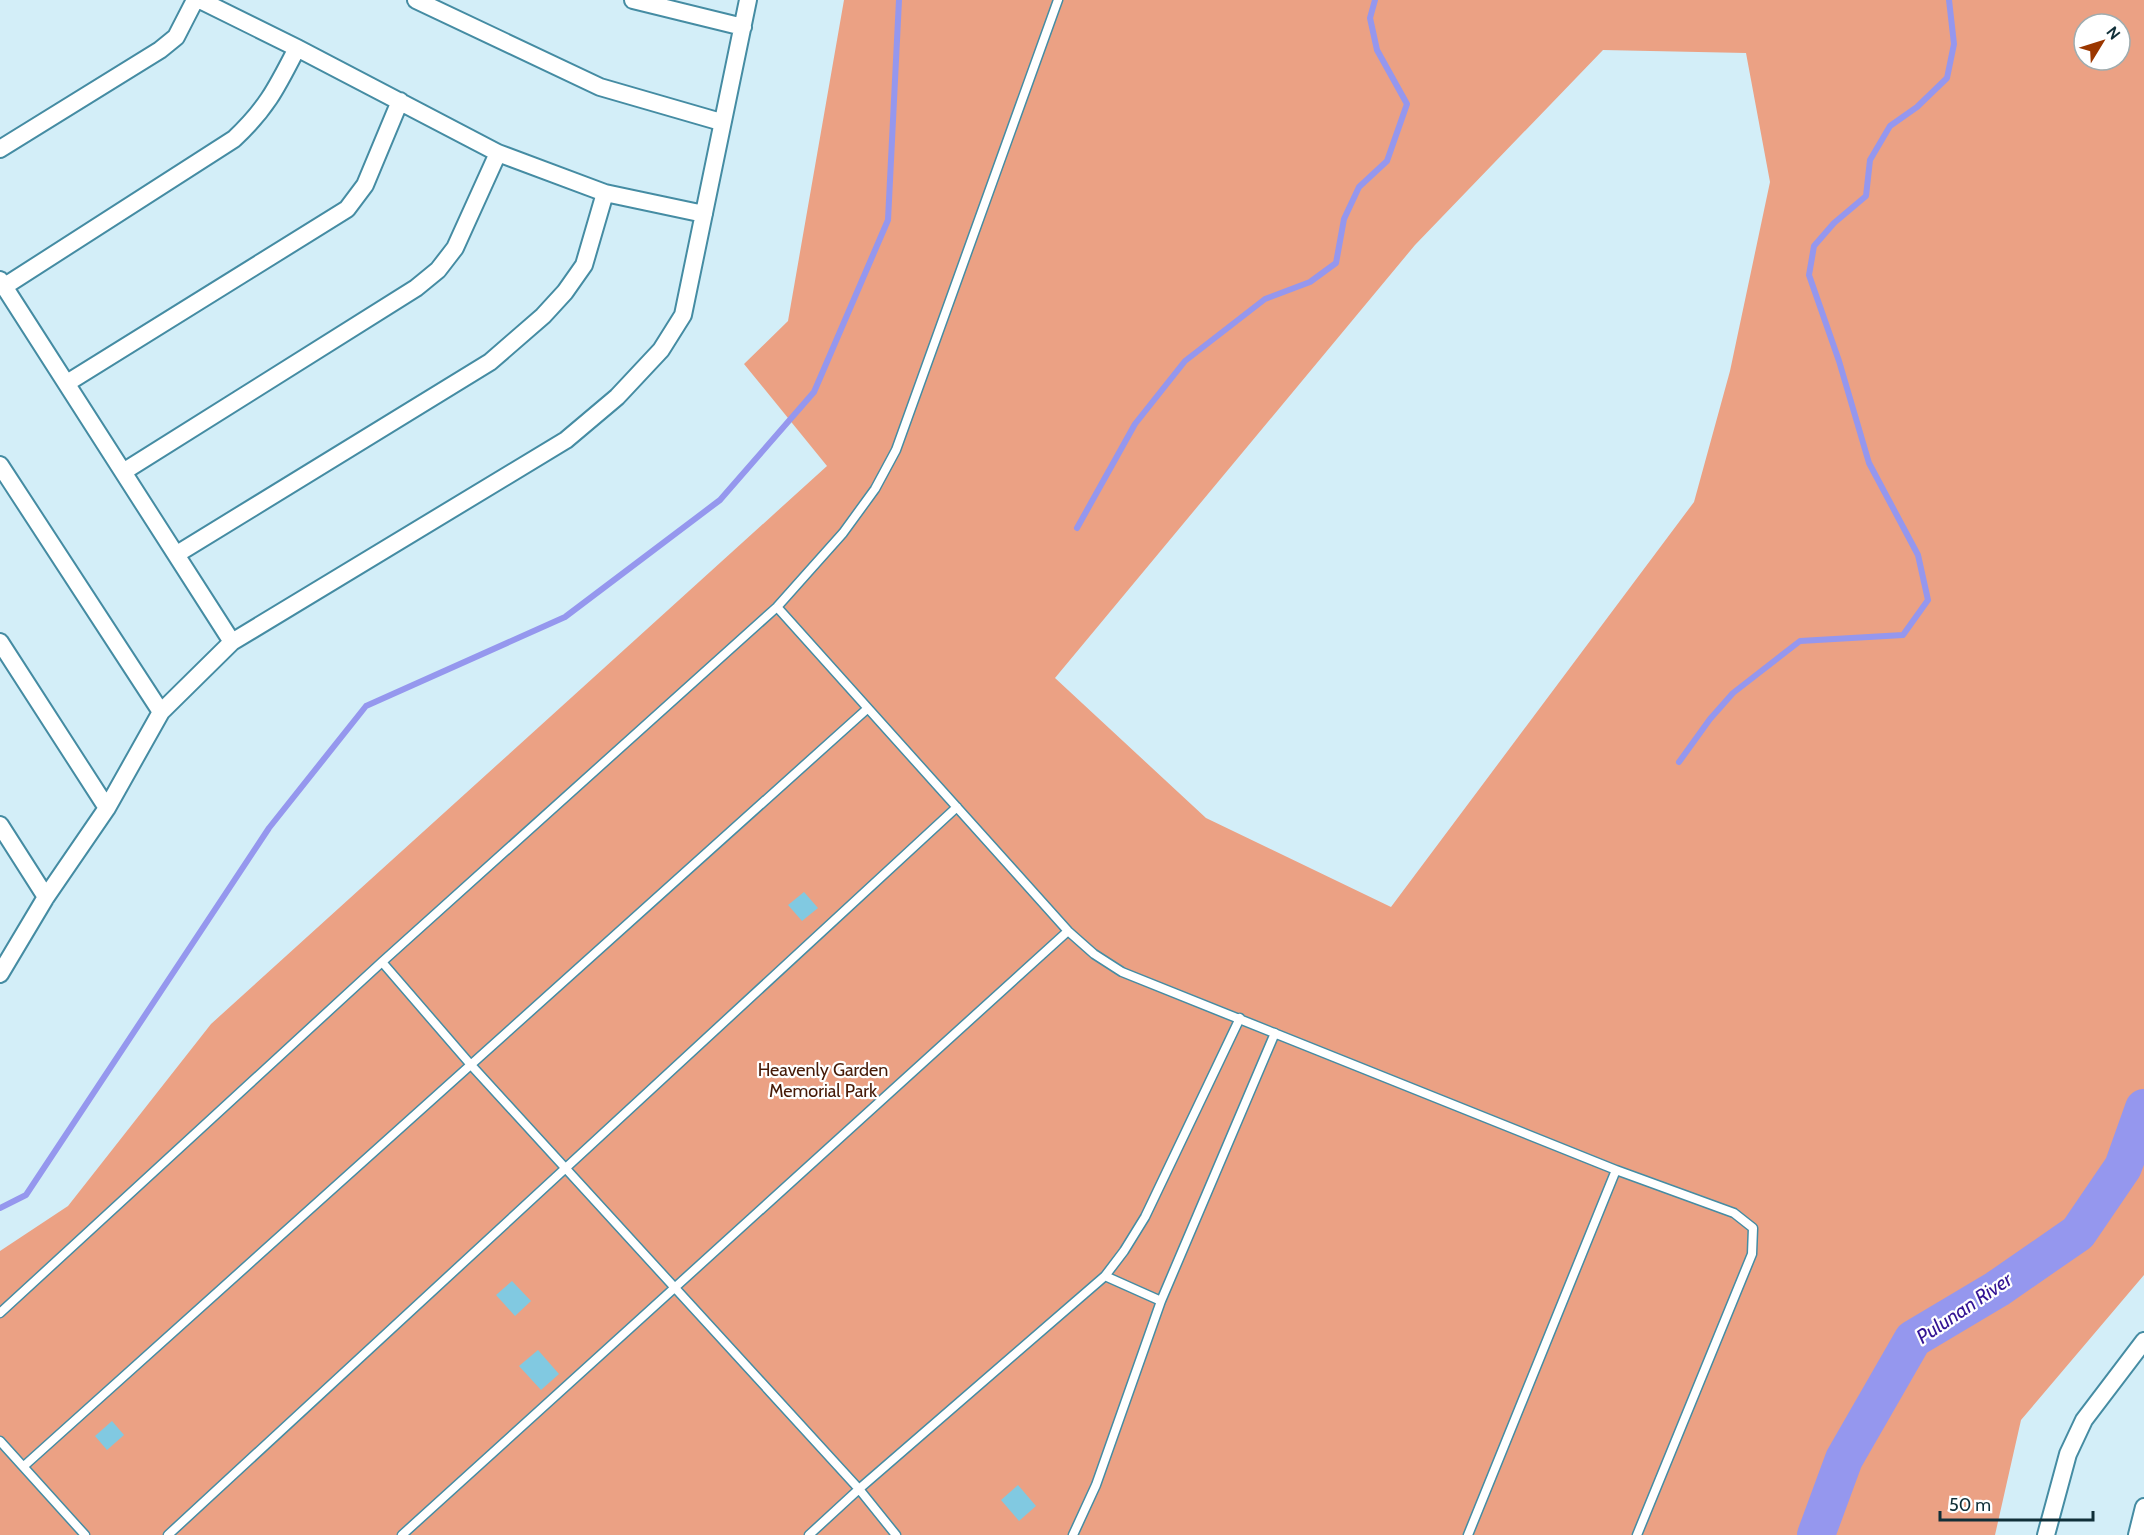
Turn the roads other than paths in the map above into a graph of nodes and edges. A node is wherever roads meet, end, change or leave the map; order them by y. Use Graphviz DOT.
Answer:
graph roads {
  1 [pos="198,0"];
  2 [pos="416,0"];
  3 [pos="633,0"];
  4 [pos="748,0"];
  5 [pos="1058,0"];
  6 [pos="743,27"];
  7 [pos="297,48"];
  8 [pos="400,101"];
  9 [pos="722,122"];
  10 [pos="0,149"];
  11 [pos="498,153"];
  12 [pos="605,193"];
  13 [pos="704,214"];
  14 [pos="2,283"];
  15 [pos="67,383"];
  16 [pos="0,465"];
  17 [pos="123,472"];
  18 [pos="177,554"];
  19 [pos="777,607"];
  20 [pos="0,642"];
  21 [pos="232,642"];
  22 [pos="867,709"];
  23 [pos="161,712"];
  24 [pos="957,807"];
  25 [pos="107,808"];
  26 [pos="0,825"];
  27 [pos="46,897"];
  28 [pos="1068,931"];
  29 [pos="382,962"];
  30 [pos="0,974"];
  31 [pos="1240,1018"];
  32 [pos="1275,1033"];
  33 [pos="471,1065"];
  34 [pos="566,1167"];
  35 [pos="1616,1170"];
  36 [pos="1105,1276"];
  37 [pos="676,1289"];
  38 [pos="1161,1301"];
  39 [pos="0,1313"];
  40 [pos="2144,1341"];
  41 [pos="0,1441"];
  42 [pos="24,1466"];
  43 [pos="859,1489"];
  44 [pos="2144,1507"];
  45 [pos="85,1535"];
  46 [pos="168,1535"];
  47 [pos="402,1535"];
  48 [pos="809,1535"];
  49 [pos="896,1535"];
  50 [pos="1072,1535"];
  51 [pos="1468,1535"];
  52 [pos="1637,1535"];
  53 [pos="2046,1535"];
  54 [pos="2137,1535"];
  1 -- 7 [label="street"];
  1 -- 10 [label="street"];
  2 -- 9 [label="street"];
  3 -- 6 [label="street"];
  4 -- 6 [label="street"];
  5 -- 19 [label="lane"];
  6 -- 9 [label="street"];
  7 -- 8 [label="street"];
  7 -- 14 [label="street"];
  8 -- 11 [label="street"];
  8 -- 15 [label="street"];
  9 -- 13 [label="street"];
  11 -- 12 [label="street"];
  11 -- 17 [label="street"];
  12 -- 13 [label="street"];
  12 -- 18 [label="street"];
  13 -- 21 [label="street"];
  14 -- 15 [label="street"];
  15 -- 17 [label="street"];
  16 -- 23 [label="street"];
  17 -- 18 [label="street"];
  18 -- 21 [label="street"];
  19 -- 22 [label="lane"];
  19 -- 29 [label="lane"];
  20 -- 25 [label="street"];
  21 -- 23 [label="street"];
  22 -- 24 [label="lane"];
  22 -- 33 [label="lane"];
  23 -- 25 [label="street"];
  24 -- 28 [label="lane"];
  24 -- 34 [label="lane"];
  25 -- 27 [label="street"];
  26 -- 27 [label="street"];
  27 -- 30 [label="street"];
  28 -- 31 [label="lane"];
  28 -- 37 [label="lane"];
  29 -- 33 [label="lane"];
  29 -- 39 [label="lane"];
  31 -- 32 [label="lane"];
  31 -- 36 [label="lane"];
  32 -- 35 [label="lane"];
  32 -- 38 [label="lane"];
  33 -- 34 [label="lane"];
  33 -- 42 [label="lane"];
  34 -- 37 [label="lane"];
  34 -- 46 [label="lane"];
  35 -- 51 [label="lane"];
  35 -- 52 [label="lane"];
  36 -- 38 [label="lane"];
  36 -- 43 [label="lane"];
  37 -- 43 [label="lane"];
  37 -- 47 [label="lane"];
  38 -- 50 [label="lane"];
  40 -- 53 [label="street"];
  41 -- 42 [label="lane"];
  42 -- 45 [label="lane"];
  43 -- 48 [label="lane"];
  43 -- 49 [label="lane"];
  44 -- 54 [label="street"];
}
